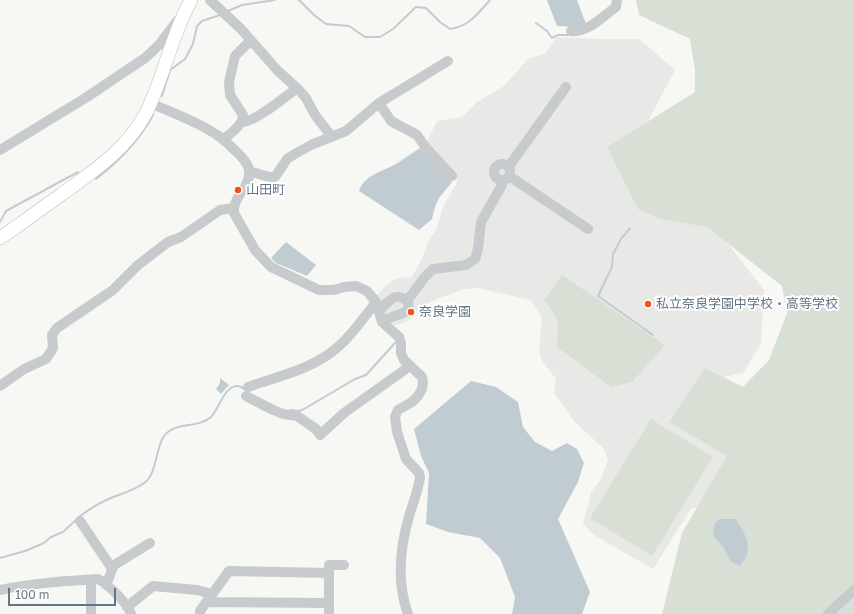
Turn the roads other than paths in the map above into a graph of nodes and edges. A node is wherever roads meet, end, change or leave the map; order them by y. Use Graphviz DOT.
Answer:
graph roads {
  1 [pos="210,0"];
  2 [pos="617,0"];
  3 [pos="188,5"];
  4 [pos="571,31"];
  5 [pos="251,40"];
  6 [pos="448,61"];
  7 [pos="566,87"];
  8 [pos="296,88"];
  9 [pos="150,103"];
  10 [pos="379,103"];
  11 [pos="242,122"];
  12 [pos="332,137"];
  13 [pos="223,140"];
  14 [pos="0,150"];
  15 [pos="250,172"];
  16 [pos="506,174"];
  17 [pos="452,176"];
  18 [pos="233,208"];
  19 [pos="588,229"];
  20 [pos="0,238"];
  21 [pos="407,301"];
  22 [pos="378,306"];
  23 [pos="382,322"];
  24 [pos="410,366"];
  25 [pos="0,386"];
  26 [pos="344,413"];
  27 [pos="319,425"];
  28 [pos="80,521"];
  29 [pos="150,543"];
  30 [pos="344,565"];
  31 [pos="111,567"];
  32 [pos="329,573"];
  33 [pos="91,580"];
  34 [pos="106,585"];
  35 [pos="0,590"];
  36 [pos="854,590"];
  37 [pos="209,598"];
  38 [pos="329,602"];
  39 [pos="129,610"];
  40 [pos="91,614"];
  41 [pos="200,614"];
  42 [pos="329,614"];
  43 [pos="408,614"];
  44 [pos="828,614"];
  1 -- 5 [label="street"];
  2 -- 4 [label="street"];
  3 -- 9 [label="main road"];
  3 -- 14 [label="street"];
  5 -- 8 [label="street"];
  5 -- 11 [label="street"];
  6 -- 10 [label="street"];
  7 -- 16 [label="street"];
  8 -- 11 [label="street"];
  8 -- 12 [label="street"];
  9 -- 13 [label="street"];
  9 -- 20 [label="main road"];
  10 -- 12 [label="street"];
  10 -- 17 [label="street"];
  11 -- 13 [label="street"];
  12 -- 15 [label="street"];
  13 -- 15 [label="street"];
  15 -- 18 [label="street"];
  16 -- 19 [label="street"];
  16 -- 21 [label="street"];
  18 -- 22 [label="street"];
  18 -- 25 [label="street"];
  21 -- 22 [label="street"];
  21 -- 23 [label="street"];
  22 -- 23 [label="street"];
  22 -- 26 [label="street"];
  23 -- 24 [label="street"];
  24 -- 26 [label="street"];
  24 -- 43 [label="street"];
  26 -- 27 [label="street"];
  28 -- 31 [label="street"];
  29 -- 31 [label="street"];
  30 -- 32 [label="street"];
  31 -- 34 [label="street"];
  32 -- 37 [label="street"];
  32 -- 38 [label="street"];
  33 -- 34 [label="street"];
  33 -- 35 [label="street"];
  33 -- 40 [label="street"];
  34 -- 39 [label="street"];
  36 -- 44 [label="street"];
  37 -- 38 [label="street"];
  37 -- 39 [label="street"];
  37 -- 41 [label="street"];
  38 -- 42 [label="street"];
}
